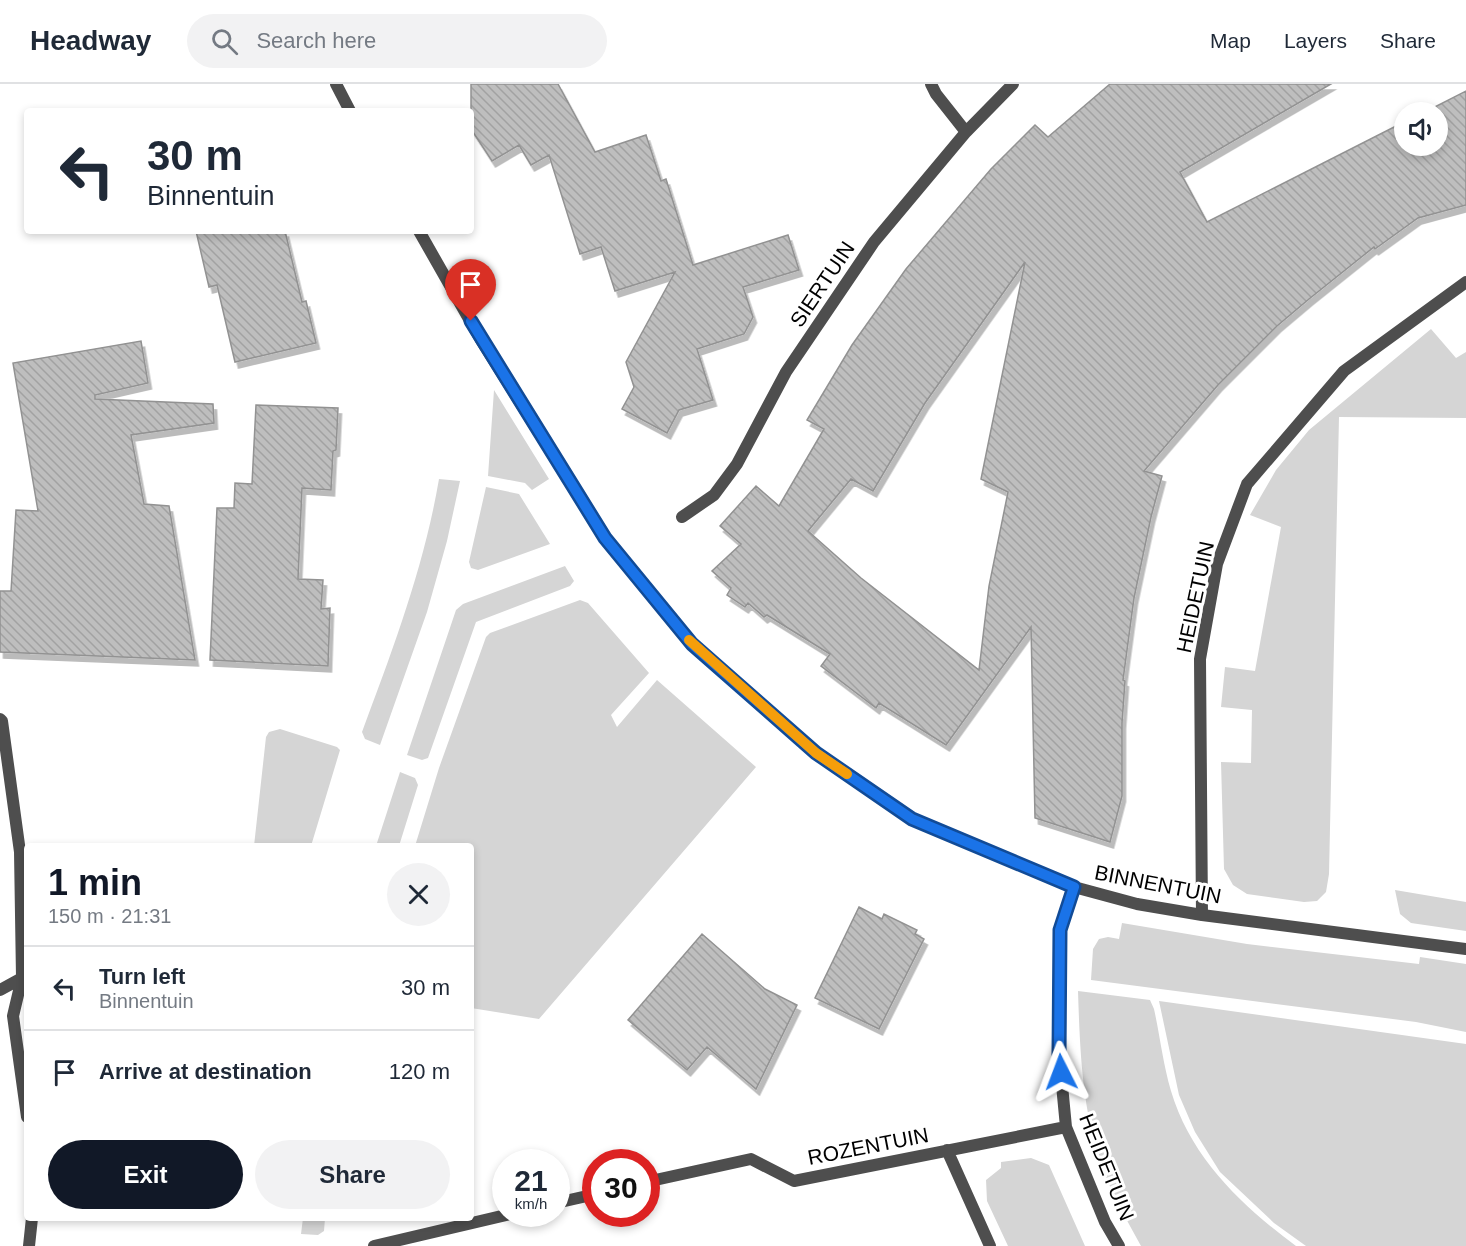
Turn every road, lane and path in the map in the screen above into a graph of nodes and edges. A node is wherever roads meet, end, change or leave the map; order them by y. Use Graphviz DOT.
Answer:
graph roads {
  1 [pos="336,84"];
  2 [pos="931,84"];
  3 [pos="1013,84"];
  4 [pos="348,108"];
  5 [pos="966,132"];
  6 [pos="421,234"];
  7 [pos="1466,282"];
  8 [pos="682,517"];
  9 [pos="0,720"];
  10 [pos="1074,887"];
  11 [pos="1202,915"];
  12 [pos="1466,949"];
  13 [pos="22,978"];
  14 [pos="0,990"];
  15 [pos="24,1095"];
  16 [pos="1066,1127"];
  17 [pos="947,1150"];
  18 [pos="660,1179"];
  19 [pos="492,1218"];
  20 [pos="32,1221"];
  21 [pos="29,1246"];
  22 [pos="374,1246"];
  23 [pos="990,1246"];
  24 [pos="1119,1246"];
  1 -- 4 [label="street"];
  2 -- 5 [label="street"];
  3 -- 5 [label="street, SIERTUIN"];
  5 -- 8 [label="street, SIERTUIN"];
  6 -- 10 [label="street, BINNENTUIN"];
  7 -- 11 [label="street, HEIDETUIN"];
  9 -- 13 [label="street"];
  10 -- 11 [label="street, BINNENTUIN"];
  10 -- 16 [label="street, HEIDETUIN"];
  11 -- 12 [label="street, BINNENTUIN"];
  13 -- 14 [label="street"];
  13 -- 15 [label="street"];
  16 -- 17 [label="street, ROZENTUIN"];
  16 -- 24 [label="street, HEIDETUIN"];
  17 -- 18 [label="street, ROZENTUIN"];
  17 -- 23 [label="street"];
  19 -- 22 [label="street"];
  20 -- 21 [label="street"];
}
